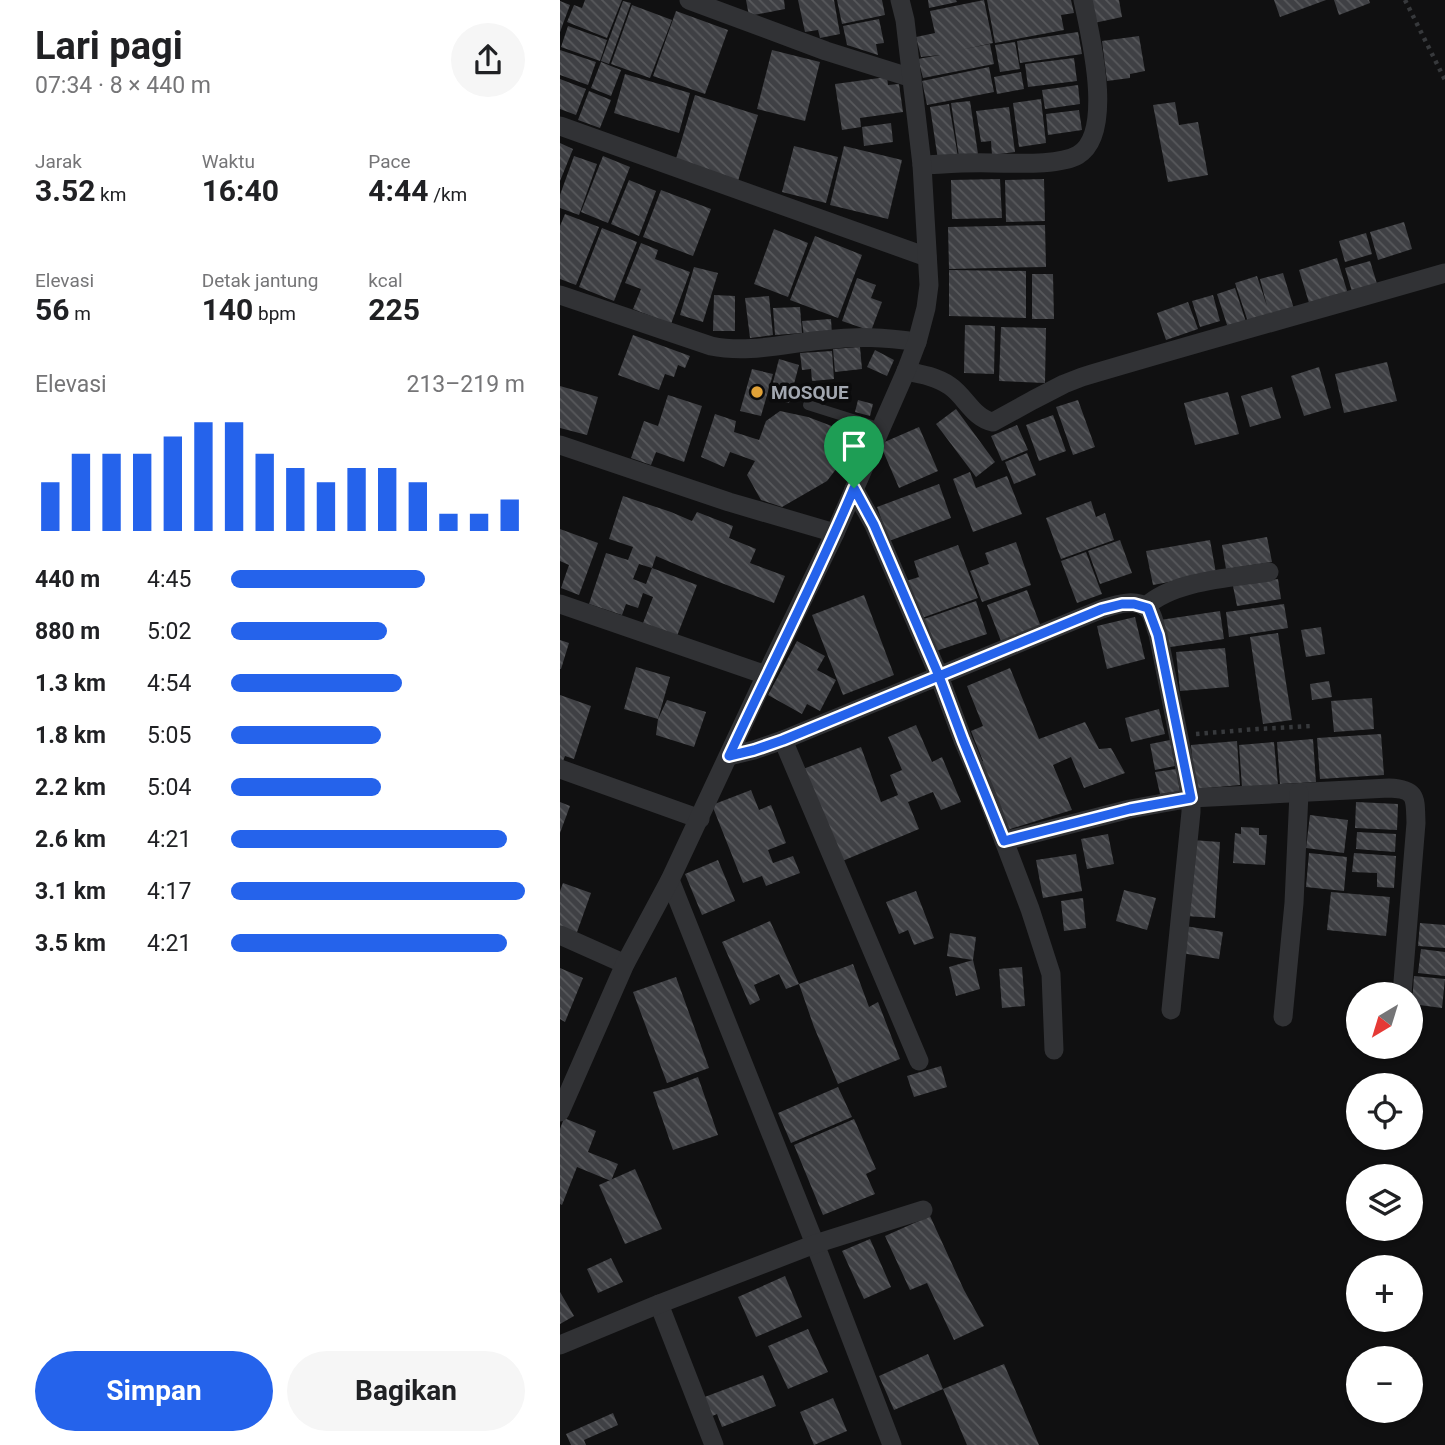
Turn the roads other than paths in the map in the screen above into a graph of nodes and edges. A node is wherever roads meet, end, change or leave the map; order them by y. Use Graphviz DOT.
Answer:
graph roads {
  1 [pos="900,0"];
  2 [pos="1083,0"];
  3 [pos="694,1"];
  4 [pos="912,78"];
  5 [pos="560,126"];
  6 [pos="922,164"];
  7 [pos="926,257"];
  8 [pos="1445,273"];
  9 [pos="560,295"];
  10 [pos="917,342"];
  11 [pos="906,371"];
  12 [pos="808,405"];
  13 [pos="881,428"];
  14 [pos="560,444"];
  15 [pos="854,488"];
  16 [pos="835,533"];
  17 [pos="1269,572"];
  18 [pos="560,604"];
  19 [pos="1145,607"];
  20 [pos="766,675"];
  21 [pos="939,676"];
  22 [pos="783,740"];
  23 [pos="729,756"];
  24 [pos="560,769"];
  25 [pos="1299,793"];
  26 [pos="1191,798"];
  27 [pos="700,819"];
  28 [pos="1004,841"];
  29 [pos="670,880"];
  30 [pos="560,935"];
  31 [pos="625,964"];
  32 [pos="1403,982"];
  33 [pos="1171,1010"];
  34 [pos="1283,1017"];
  35 [pos="1054,1049"];
  36 [pos="919,1061"];
  37 [pos="560,1112"];
  38 [pos="923,1210"];
  39 [pos="815,1244"];
  40 [pos="659,1304"];
  41 [pos="560,1345"];
  42 [pos="714,1445"];
  43 [pos="892,1445"];
  1 -- 4 [label="street"];
  2 -- 6 [label="street"];
  3 -- 4 [label="street"];
  4 -- 6 [label="street"];
  5 -- 7 [label="street"];
  6 -- 7 [label="street"];
  7 -- 10 [label="street"];
  8 -- 11 [label="street"];
  9 -- 10 [label="street"];
  10 -- 11 [label="street"];
  11 -- 13 [label="street"];
  12 -- 13 [label="lane"];
  13 -- 15 [label="street"];
  14 -- 16 [label="street"];
  15 -- 16 [label="street"];
  15 -- 21 [label="street"];
  16 -- 20 [label="street"];
  17 -- 19 [label="street"];
  18 -- 20 [label="street"];
  19 -- 21 [label="street"];
  19 -- 26 [label="street"];
  20 -- 23 [label="street"];
  21 -- 22 [label="street"];
  21 -- 28 [label="street"];
  22 -- 23 [label="street"];
  22 -- 36 [label="street"];
  23 -- 27 [label="street"];
  24 -- 27 [label="street"];
  25 -- 26 [label="street"];
  25 -- 32 [label="street"];
  25 -- 34 [label="street"];
  26 -- 28 [label="street"];
  26 -- 33 [label="street"];
  27 -- 29 [label="street"];
  28 -- 35 [label="street"];
  29 -- 31 [label="street"];
  29 -- 39 [label="street"];
  30 -- 31 [label="street"];
  31 -- 37 [label="street"];
  38 -- 39 [label="street"];
  39 -- 40 [label="street"];
  39 -- 43 [label="street"];
  40 -- 41 [label="street"];
  40 -- 42 [label="street"];
}
